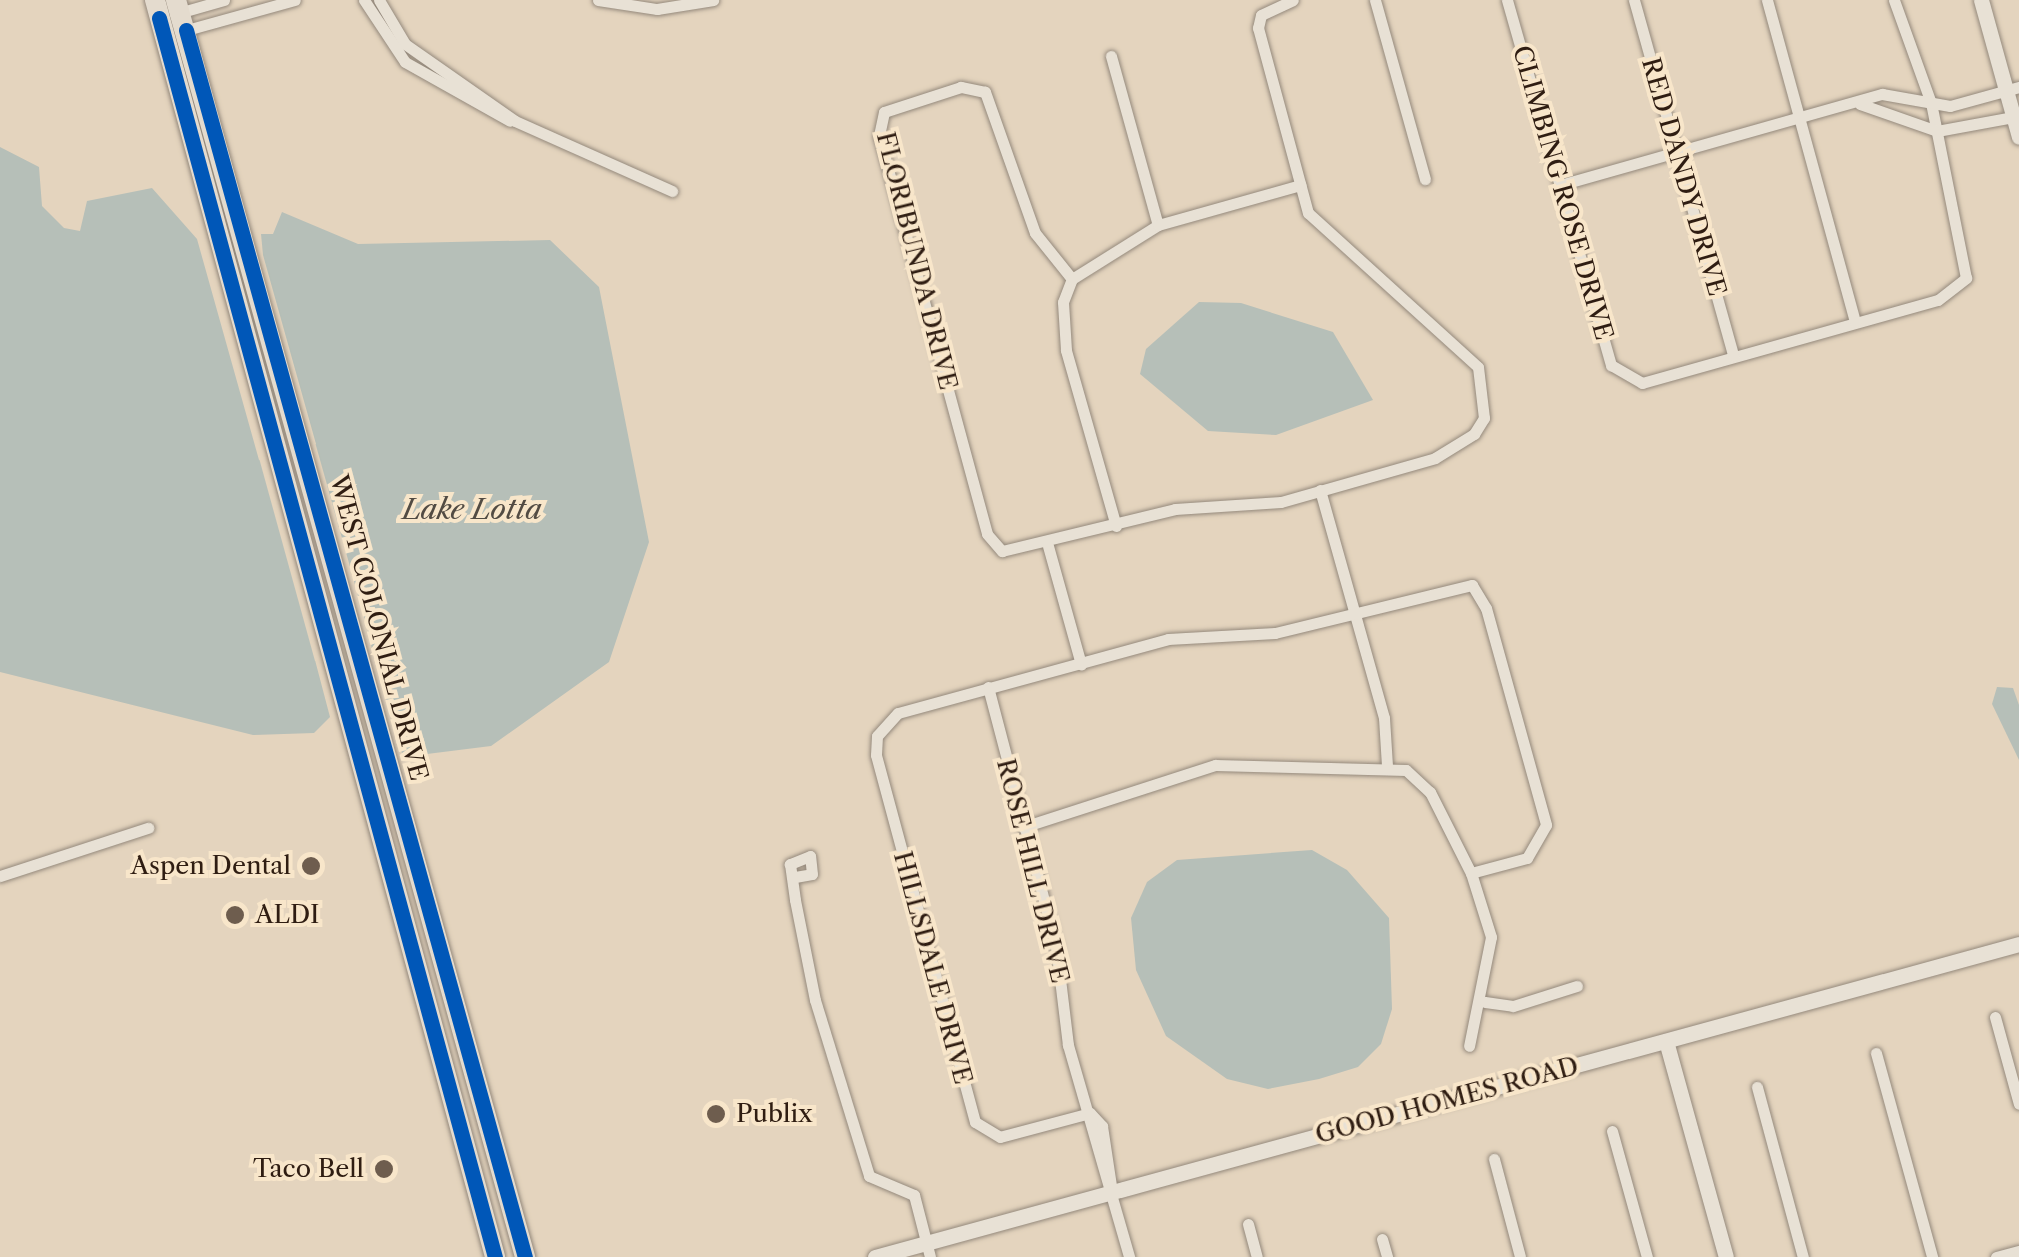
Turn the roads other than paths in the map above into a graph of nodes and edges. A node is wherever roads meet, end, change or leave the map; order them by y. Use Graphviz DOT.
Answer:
graph roads {
  1 [pos="224,0"];
  2 [pos="295,0"];
  3 [pos="364,0"];
  4 [pos="379,0"];
  5 [pos="598,0"];
  6 [pos="713,0"];
  7 [pos="1293,0"];
  8 [pos="1375,0"];
  9 [pos="1507,0"];
  10 [pos="1634,0"];
  11 [pos="1767,0"];
  12 [pos="1894,0"];
  13 [pos="1981,0"];
  14 [pos="170,16"];
  15 [pos="1111,56"];
  16 [pos="2013,89"];
  17 [pos="1855,103"];
  18 [pos="1931,103"];
  19 [pos="2016,116"];
  20 [pos="1801,120"];
  21 [pos="515,121"];
  22 [pos="1937,130"];
  23 [pos="2019,137"];
  24 [pos="1677,154"];
  25 [pos="1425,179"];
  26 [pos="1300,185"];
  27 [pos="1560,185"];
  28 [pos="672,191"];
  29 [pos="1158,225"];
  30 [pos="1072,279"];
  31 [pos="1856,322"];
  32 [pos="1733,355"];
  33 [pos="1320,490"];
  34 [pos="1116,526"];
  35 [pos="1048,546"];
  36 [pos="1355,612"];
  37 [pos="1081,664"];
  38 [pos="988,687"];
  39 [pos="390,766"];
  40 [pos="1387,766"];
  41 [pos="362,774"];
  42 [pos="1024,827"];
  43 [pos="148,828"];
  44 [pos="1471,873"];
  45 [pos="0,876"];
  46 [pos="795,876"];
  47 [pos="2019,944"];
  48 [pos="1577,986"];
  49 [pos="1485,1002"];
  50 [pos="1995,1017"];
  51 [pos="1666,1041"];
  52 [pos="1469,1046"];
  53 [pos="1876,1053"];
  54 [pos="440,1058"];
  55 [pos="1757,1087"];
  56 [pos="2019,1104"];
  57 [pos="1090,1112"];
  58 [pos="487,1117"];
  59 [pos="1612,1131"];
  60 [pos="1494,1159"];
  61 [pos="1112,1193"];
  62 [pos="1248,1224"];
  63 [pos="1382,1239"];
  64 [pos="928,1250"];
  65 [pos="2019,1251"];
  66 [pos="495,1257"];
  67 [pos="525,1257"];
  68 [pos="875,1257"];
  69 [pos="1129,1257"];
  70 [pos="1258,1257"];
  71 [pos="1387,1257"];
  72 [pos="1520,1257"];
  73 [pos="1647,1257"];
  74 [pos="1726,1257"];
  75 [pos="1804,1257"];
  76 [pos="1932,1257"];
  77 [pos="1996,1257"];
  1 -- 14 [label="street"];
  2 -- 14 [label="street"];
  3 -- 21 [label="street"];
  4 -- 21 [label="street"];
  5 -- 6 [label="street"];
  7 -- 26 [label="street"];
  8 -- 25 [label="street"];
  9 -- 27 [label="street, CLIMBING ROSE DRIVE"];
  10 -- 24 [label="street, RED DANDY DRIVE"];
  11 -- 20 [label="street"];
  12 -- 18 [label="street, CLIMBING ROSE DRIVE"];
  13 -- 16 [label="street"];
  14 -- 39 [label="highway, WEST COLONIAL DRIVE"];
  14 -- 41 [label="highway"];
  15 -- 29 [label="street"];
  16 -- 18 [label="street"];
  16 -- 19 [label="street"];
  17 -- 18 [label="street"];
  17 -- 20 [label="street"];
  17 -- 22 [label="street"];
  18 -- 22 [label="street, CLIMBING ROSE DRIVE"];
  19 -- 22 [label="street"];
  19 -- 23 [label="street"];
  20 -- 24 [label="street"];
  20 -- 31 [label="street"];
  21 -- 28 [label="street"];
  22 -- 31 [label="street, CLIMBING ROSE DRIVE"];
  24 -- 27 [label="street"];
  24 -- 32 [label="street, RED DANDY DRIVE"];
  26 -- 29 [label="street"];
  26 -- 33 [label="street"];
  27 -- 32 [label="street, CLIMBING ROSE DRIVE"];
  29 -- 30 [label="street"];
  30 -- 34 [label="street"];
  30 -- 35 [label="street, FLORIBUNDA DRIVE"];
  31 -- 32 [label="street, CLIMBING ROSE DRIVE"];
  33 -- 34 [label="street"];
  33 -- 36 [label="street"];
  34 -- 35 [label="street"];
  35 -- 37 [label="street"];
  36 -- 37 [label="street"];
  36 -- 40 [label="street"];
  36 -- 44 [label="street"];
  37 -- 38 [label="street"];
  38 -- 42 [label="street, ROSE HILL DRIVE"];
  38 -- 57 [label="street, HILLSDALE DRIVE"];
  39 -- 41 [label="highway"];
  39 -- 58 [label="highway, WEST COLONIAL DRIVE"];
  40 -- 42 [label="street"];
  40 -- 44 [label="street"];
  41 -- 54 [label="highway"];
  42 -- 57 [label="street, ROSE HILL DRIVE"];
  43 -- 45 [label="street"];
  44 -- 49 [label="street"];
  46 -- 64 [label="street"];
  47 -- 51 [label="street, GOOD HOMES ROAD"];
  48 -- 49 [label="street"];
  49 -- 52 [label="street"];
  50 -- 56 [label="street"];
  51 -- 61 [label="street, GOOD HOMES ROAD"];
  51 -- 74 [label="street"];
  53 -- 76 [label="street"];
  54 -- 58 [label="highway"];
  54 -- 66 [label="highway"];
  55 -- 75 [label="street"];
  57 -- 61 [label="street, ROSE HILL DRIVE"];
  58 -- 67 [label="highway, WEST COLONIAL DRIVE"];
  59 -- 73 [label="street"];
  60 -- 72 [label="street"];
  61 -- 64 [label="street, GOOD HOMES ROAD"];
  61 -- 69 [label="street, ROSE HILL DRIVE"];
  62 -- 70 [label="street"];
  63 -- 71 [label="street"];
  64 -- 68 [label="street, GOOD HOMES ROAD"];
  65 -- 77 [label="street"];
}
